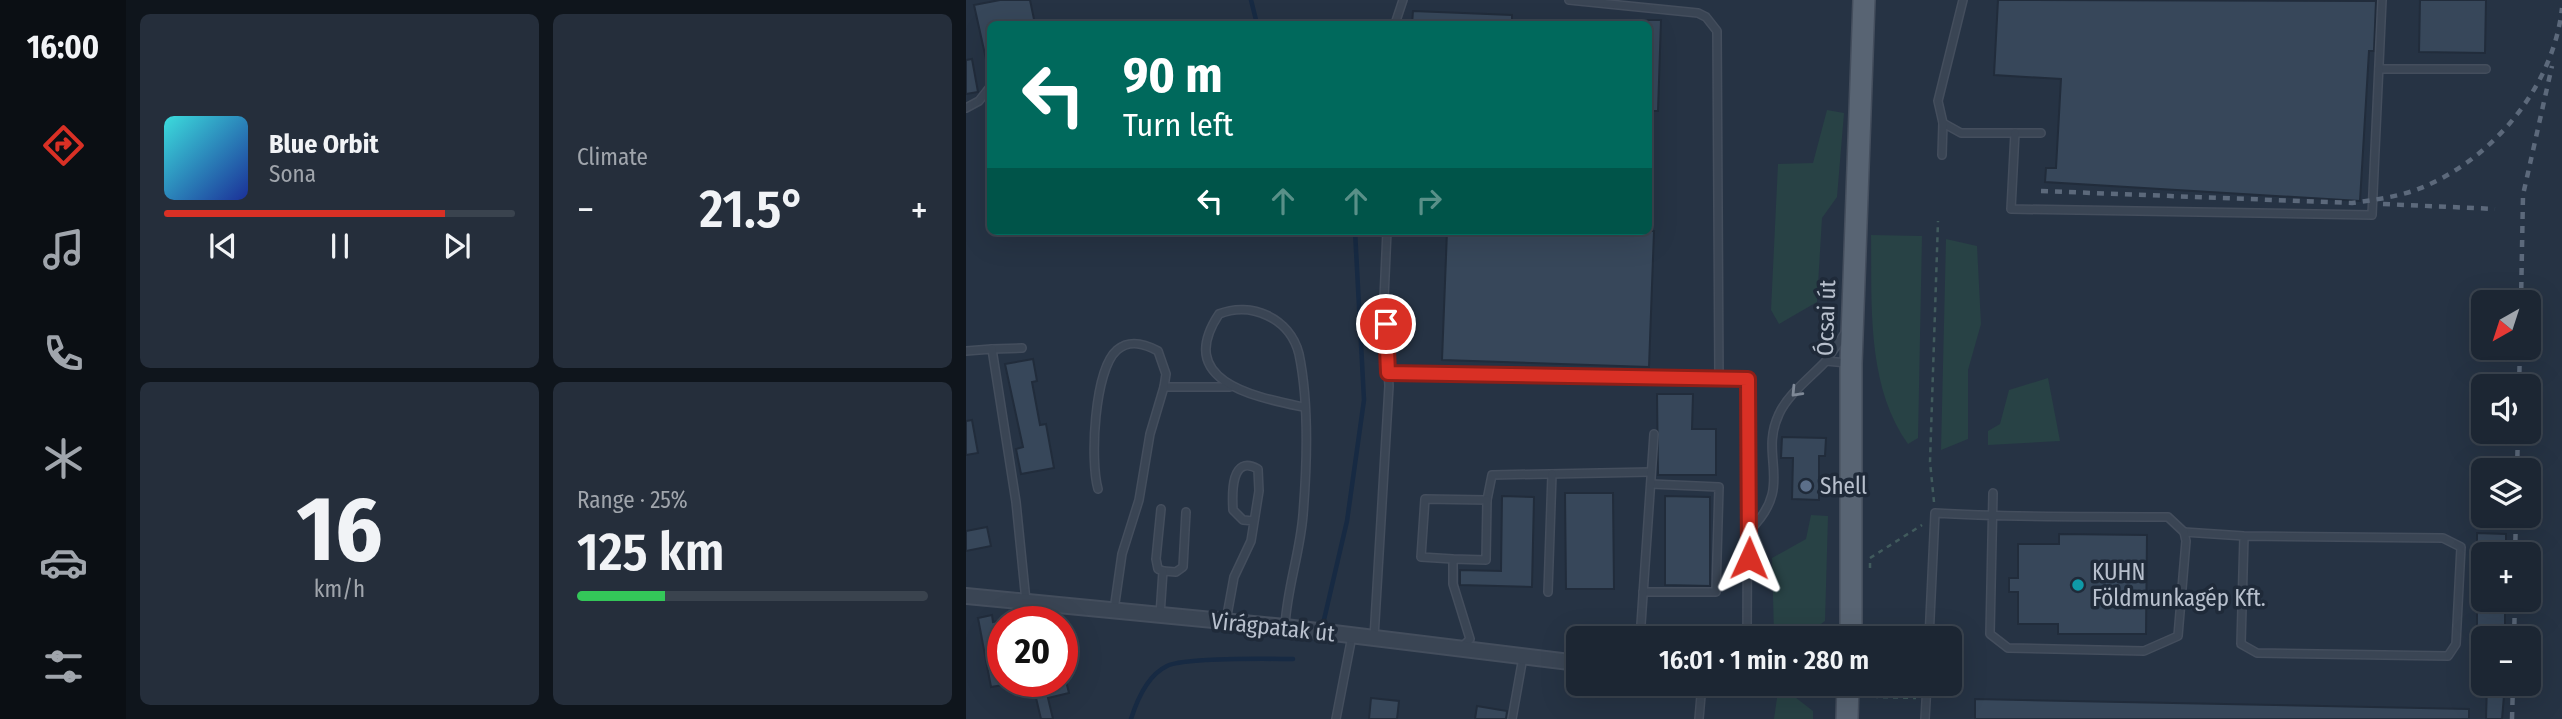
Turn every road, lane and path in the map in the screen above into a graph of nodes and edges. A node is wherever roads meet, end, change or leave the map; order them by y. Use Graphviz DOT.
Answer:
graph roads {
  1 [pos="1403,0"];
  2 [pos="1569,0"];
  3 [pos="1864,0"];
  4 [pos="1963,0"];
  5 [pos="2382,0"];
  6 [pos="1396,21"];
  7 [pos="2379,69"];
  8 [pos="2486,69"];
  9 [pos="987,91"];
  10 [pos="966,108"];
  11 [pos="1943,123"];
  12 [pos="2015,133"];
  13 [pos="2041,133"];
  14 [pos="1942,155"];
  15 [pos="1938,221"];
  16 [pos="1387,235"];
  17 [pos="1854,266"];
  18 [pos="1022,348"];
  19 [pos="992,349"];
  20 [pos="966,351"];
  21 [pos="1826,361"];
  22 [pos="1851,364"];
  23 [pos="1388,373"];
  24 [pos="1719,380"];
  25 [pos="1164,387"];
  26 [pos="1230,387"];
  27 [pos="1303,407"];
  28 [pos="1654,434"];
  29 [pos="1651,472"];
  30 [pos="1552,474"];
  31 [pos="1651,484"];
  32 [pos="1098,489"];
  33 [pos="1993,493"];
  34 [pos="1487,500"];
  35 [pos="1161,509"];
  36 [pos="1186,512"];
  37 [pos="1935,513"];
  38 [pos="1991,515"];
  39 [pos="1254,521"];
  40 [pos="1922,525"];
  41 [pos="1749,531"];
  42 [pos="2185,532"];
  43 [pos="2244,536"];
  44 [pos="1453,559"];
  45 [pos="1163,571"];
  46 [pos="1870,572"];
  47 [pos="1548,592"];
  48 [pos="1643,592"];
  49 [pos="966,596"];
  50 [pos="1026,601"];
  51 [pos="1114,611"];
  52 [pos="1160,615"];
  53 [pos="1226,622"];
  54 [pos="1641,626"];
  55 [pos="1747,626"];
  56 [pos="1851,626"];
  57 [pos="1930,626"];
  58 [pos="1285,627"];
  59 [pos="1352,635"];
  60 [pos="1374,638"];
  61 [pos="1460,649"];
  62 [pos="1523,657"];
  63 [pos="1566,662"];
  64 [pos="1701,696"];
  65 [pos="1848,696"];
  66 [pos="1874,696"];
  67 [pos="1926,698"];
  68 [pos="1336,719"];
  69 [pos="1511,719"];
  70 [pos="1699,719"];
  71 [pos="1847,719"];
  72 [pos="1926,719"];
  1 -- 6 [label="lane"];
  2 -- 24 [label="lane"];
  3 -- 17 [label="main road, Ócsai út"];
  4 -- 11 [label="lane"];
  5 -- 7 [label="lane"];
  7 -- 8 [label="lane"];
  7 -- 12 [label="lane"];
  9 -- 10 [label="lane"];
  11 -- 12 [label="lane"];
  11 -- 14 [label="lane"];
  12 -- 13 [label="lane"];
  15 -- 37 [label="path"];
  16 -- 23 [label="lane"];
  17 -- 21 [label="lane"];
  17 -- 22 [label="main road, Ócsai út"];
  18 -- 19 [label="lane"];
  19 -- 20 [label="lane"];
  19 -- 50 [label="lane"];
  21 -- 22 [label="lane"];
  21 -- 41 [label="lane, one-way"];
  22 -- 56 [label="main road, Ócsai út"];
  23 -- 24 [label="lane"];
  23 -- 60 [label="lane"];
  24 -- 41 [label="lane"];
  25 -- 26 [label="lane"];
  25 -- 32 [label="lane"];
  25 -- 51 [label="lane"];
  26 -- 27 [label="lane"];
  26 -- 27 [label="lane"];
  27 -- 58 [label="lane"];
  28 -- 29 [label="lane"];
  29 -- 30 [label="lane"];
  29 -- 31 [label="lane"];
  30 -- 34 [label="lane"];
  30 -- 47 [label="lane"];
  31 -- 48 [label="lane"];
  31 -- 48 [label="lane"];
  33 -- 38 [label="lane"];
  34 -- 44 [label="lane"];
  34 -- 44 [label="lane"];
  35 -- 45 [label="lane"];
  36 -- 45 [label="lane"];
  37 -- 38 [label="lane"];
  37 -- 57 [label="lane"];
  38 -- 42 [label="lane"];
  38 -- 42 [label="lane"];
  39 -- 39 [label="lane"];
  39 -- 53 [label="lane"];
  40 -- 46 [label="path"];
  41 -- 55 [label="lane"];
  42 -- 43 [label="lane"];
  43 -- 43 [label="lane"];
  44 -- 61 [label="lane"];
  45 -- 52 [label="lane"];
  48 -- 54 [label="lane"];
  49 -- 50 [label="street, Virágpatak út"];
  50 -- 51 [label="street, Virágpatak út"];
  51 -- 52 [label="street, Virágpatak út"];
  52 -- 53 [label="street, Virágpatak út"];
  53 -- 58 [label="street, Virágpatak út"];
  58 -- 59 [label="street, Virágpatak út"];
  59 -- 60 [label="street, Virágpatak út"];
  59 -- 68 [label="lane"];
  60 -- 61 [label="street, Virágpatak út"];
  61 -- 62 [label="street, Virágpatak út"];
  62 -- 63 [label="street, Virágpatak út"];
  62 -- 69 [label="lane"];
  64 -- 70 [label="lane"];
  65 -- 71 [label="main road"];
  66 -- 67 [label="path"];
  67 -- 72 [label="lane"];
}
